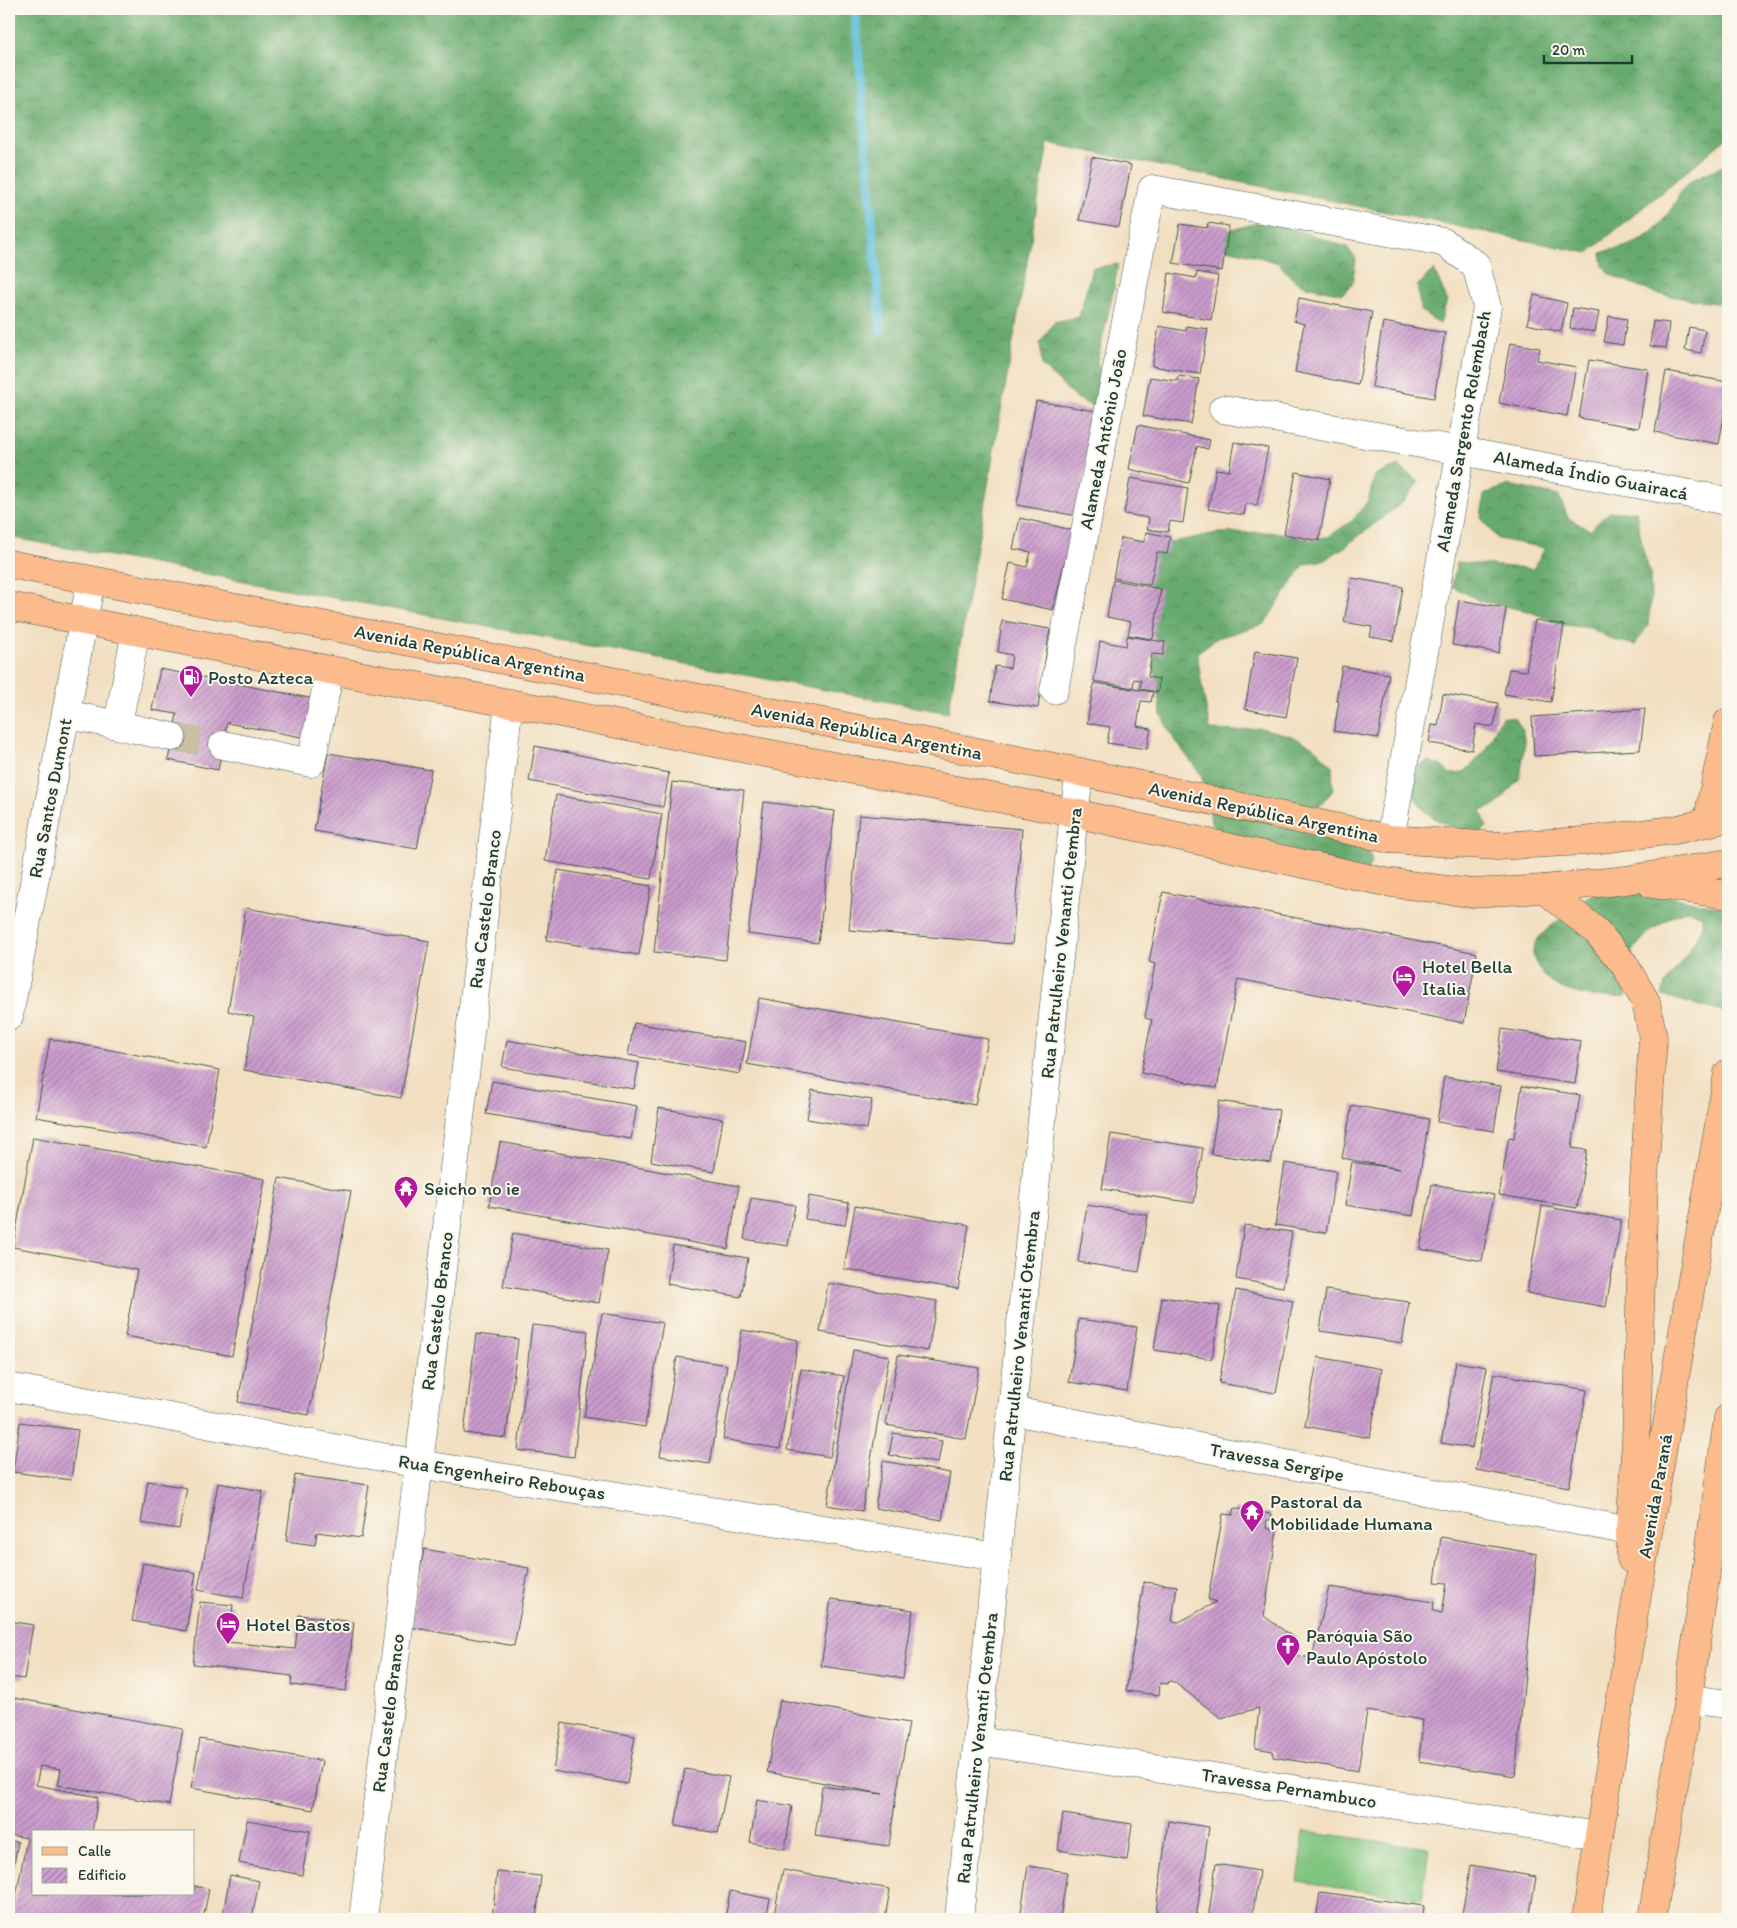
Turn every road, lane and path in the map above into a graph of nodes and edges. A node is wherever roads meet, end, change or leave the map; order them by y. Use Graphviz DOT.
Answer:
graph roads {
  1 [pos="1152,188"];
  2 [pos="1223,409"];
  3 [pos="1461,451"];
  4 [pos="1722,500"];
  5 [pos="9,564"];
  6 [pos="91,580"];
  7 [pos="9,606"];
  8 [pos="83,621"];
  9 [pos="136,631"];
  10 [pos="330,670"];
  11 [pos="1054,690"];
  12 [pos="509,703"];
  13 [pos="66,714"];
  14 [pos="1728,722"];
  15 [pos="118,724"];
  16 [pos="172,737"];
  17 [pos="222,745"];
  18 [pos="1080,772"];
  19 [pos="1074,813"];
  20 [pos="1718,820"];
  21 [pos="1390,839"];
  22 [pos="1728,863"];
  23 [pos="1626,880"];
  24 [pos="1544,889"];
  25 [pos="1728,895"];
  26 [pos="9,1016"];
  27 [pos="1728,1074"];
  28 [pos="9,1387"];
  29 [pos="1013,1411"];
  30 [pos="1728,1418"];
  31 [pos="419,1464"];
  32 [pos="1630,1531"];
  33 [pos="997,1557"];
  34 [pos="1634,1613"];
  35 [pos="1688,1698"];
  36 [pos="1728,1704"];
  37 [pos="978,1740"];
  38 [pos="1599,1836"];
  39 [pos="362,1919"];
  40 [pos="959,1919"];
  41 [pos="1586,1919"];
  42 [pos="1652,1919"];
  1 -- 3 [label="street, Alameda Sargento Rolembach"];
  1 -- 11 [label="street, Alameda Antônio João"];
  2 -- 3 [label="street, Alameda Índio Guairacá"];
  3 -- 4 [label="street, Alameda Índio Guairacá"];
  3 -- 21 [label="street, Alameda Sargento Rolembach"];
  5 -- 6 [label="main road, Avenida República Argentina"];
  6 -- 8 [label="street, Rua Santos Dumont"];
  6 -- 18 [label="main road, Avenida República Argentina"];
  7 -- 8 [label="main road"];
  8 -- 9 [label="main road"];
  8 -- 13 [label="street, Rua Santos Dumont"];
  9 -- 10 [label="main road"];
  9 -- 15 [label="street"];
  10 -- 12 [label="main road"];
  10 -- 17 [label="street"];
  12 -- 19 [label="main road"];
  12 -- 31 [label="street, Rua Castelo Branco"];
  13 -- 15 [label="street"];
  13 -- 26 [label="street, Rua Santos Dumont"];
  14 -- 20 [label="main road"];
  15 -- 16 [label="street"];
  18 -- 19 [label="street, Rua Patrulheiro Venanti Otembra"];
  18 -- 21 [label="main road, Avenida República Argentina"];
  19 -- 24 [label="main road"];
  19 -- 29 [label="street, Rua Patrulheiro Venanti Otembra"];
  20 -- 21 [label="main road, Avenida República Argentina"];
  22 -- 23 [label="main road"];
  23 -- 24 [label="main road"];
  23 -- 25 [label="main road"];
  24 -- 32 [label="main road"];
  27 -- 34 [label="main road, Avenida Paraná"];
  28 -- 31 [label="street, Rua Engenheiro Rebouças"];
  29 -- 32 [label="street, Travessa Sergipe"];
  29 -- 33 [label="street, Rua Patrulheiro Venanti Otembra"];
  30 -- 35 [label="main road"];
  31 -- 33 [label="street, Rua Engenheiro Rebouças"];
  31 -- 39 [label="street, Rua Castelo Branco"];
  32 -- 34 [label="main road"];
  33 -- 37 [label="street, Rua Patrulheiro Venanti Otembra"];
  34 -- 38 [label="main road, Avenida Paraná"];
  35 -- 36 [label="street"];
  35 -- 42 [label="main road"];
  37 -- 38 [label="street, Travessa Pernambuco"];
  37 -- 40 [label="street, Rua Patrulheiro Venanti Otembra"];
  38 -- 41 [label="main road, Avenida Paraná"];
}
